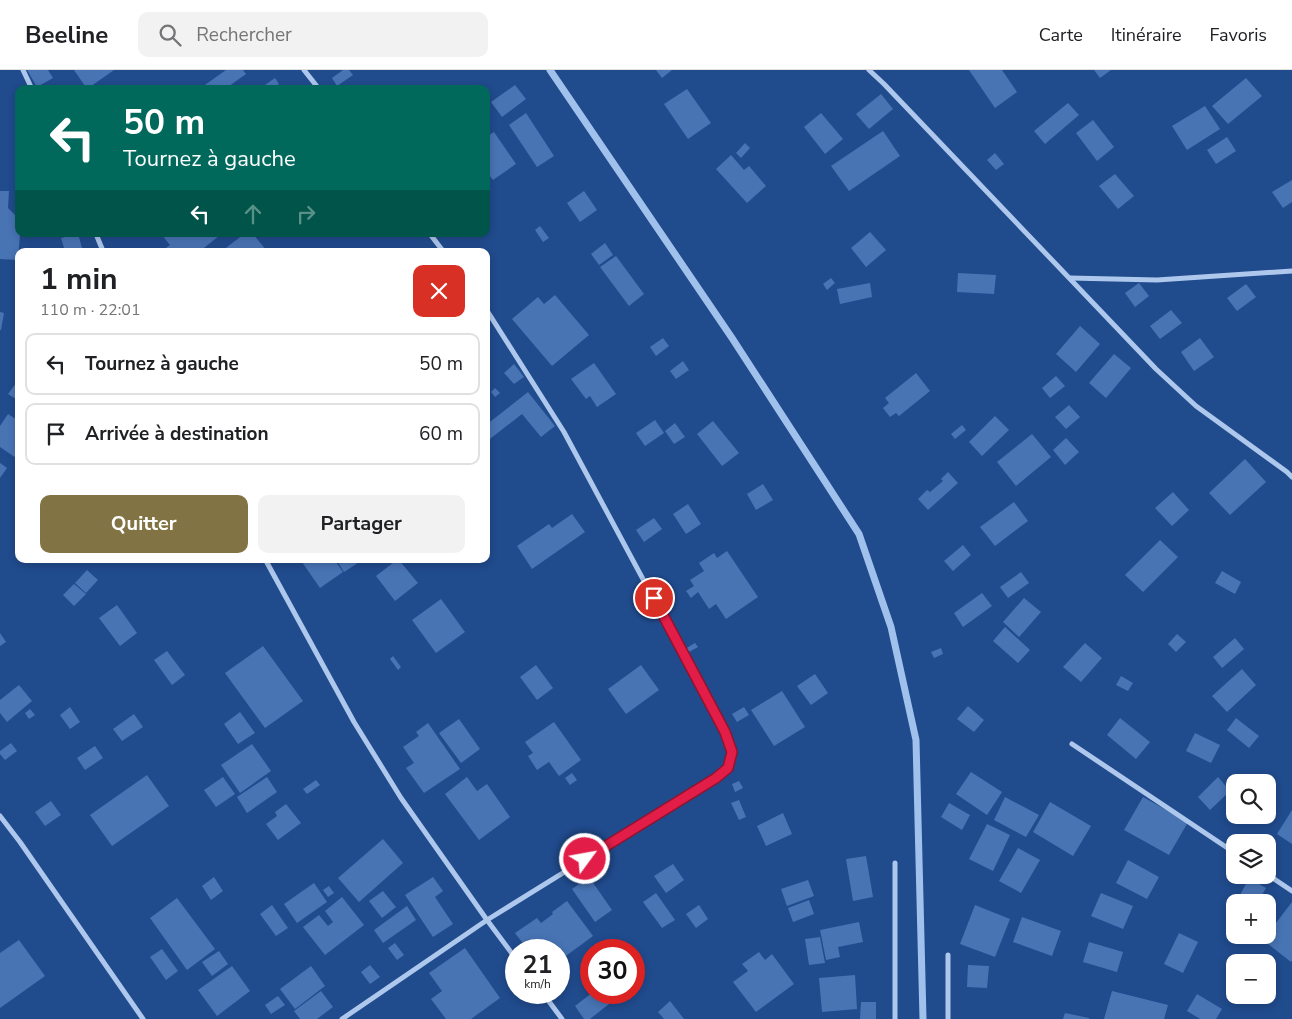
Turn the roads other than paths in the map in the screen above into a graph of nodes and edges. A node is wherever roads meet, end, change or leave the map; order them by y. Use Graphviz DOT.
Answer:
graph roads {
  1 [pos="23,70"];
  2 [pos="304,70"];
  3 [pos="869,70"];
  4 [pos="30,85"];
  5 [pos="316,85"];
  6 [pos="432,237"];
  7 [pos="441,248"];
  8 [pos="1292,271"];
  9 [pos="1070,278"];
  10 [pos="490,315"];
  11 [pos="1292,477"];
  12 [pos="267,563"];
  13 [pos="1072,744"];
  14 [pos="0,816"];
  15 [pos="1226,847"];
  16 [pos="895,864"];
  17 [pos="1276,880"];
  18 [pos="1292,891"];
  19 [pos="488,920"];
  20 [pos="505,943"];
  21 [pos="948,955"];
  22 [pos="551,1004"];
  23 [pos="143,1019"];
  24 [pos="342,1019"];
  25 [pos="562,1019"];
  26 [pos="896,1019"];
  27 [pos="948,1019"];
  1 -- 4 [label="street"];
  2 -- 5 [label="street"];
  3 -- 9 [label="street"];
  6 -- 7 [label="street"];
  8 -- 9 [label="street"];
  9 -- 11 [label="street"];
  10 -- 19 [label="street"];
  12 -- 19 [label="street"];
  13 -- 15 [label="street"];
  14 -- 23 [label="street"];
  16 -- 26 [label="street"];
  17 -- 18 [label="street"];
  19 -- 20 [label="street"];
  19 -- 24 [label="street"];
  21 -- 27 [label="street"];
  22 -- 25 [label="street"];
}
